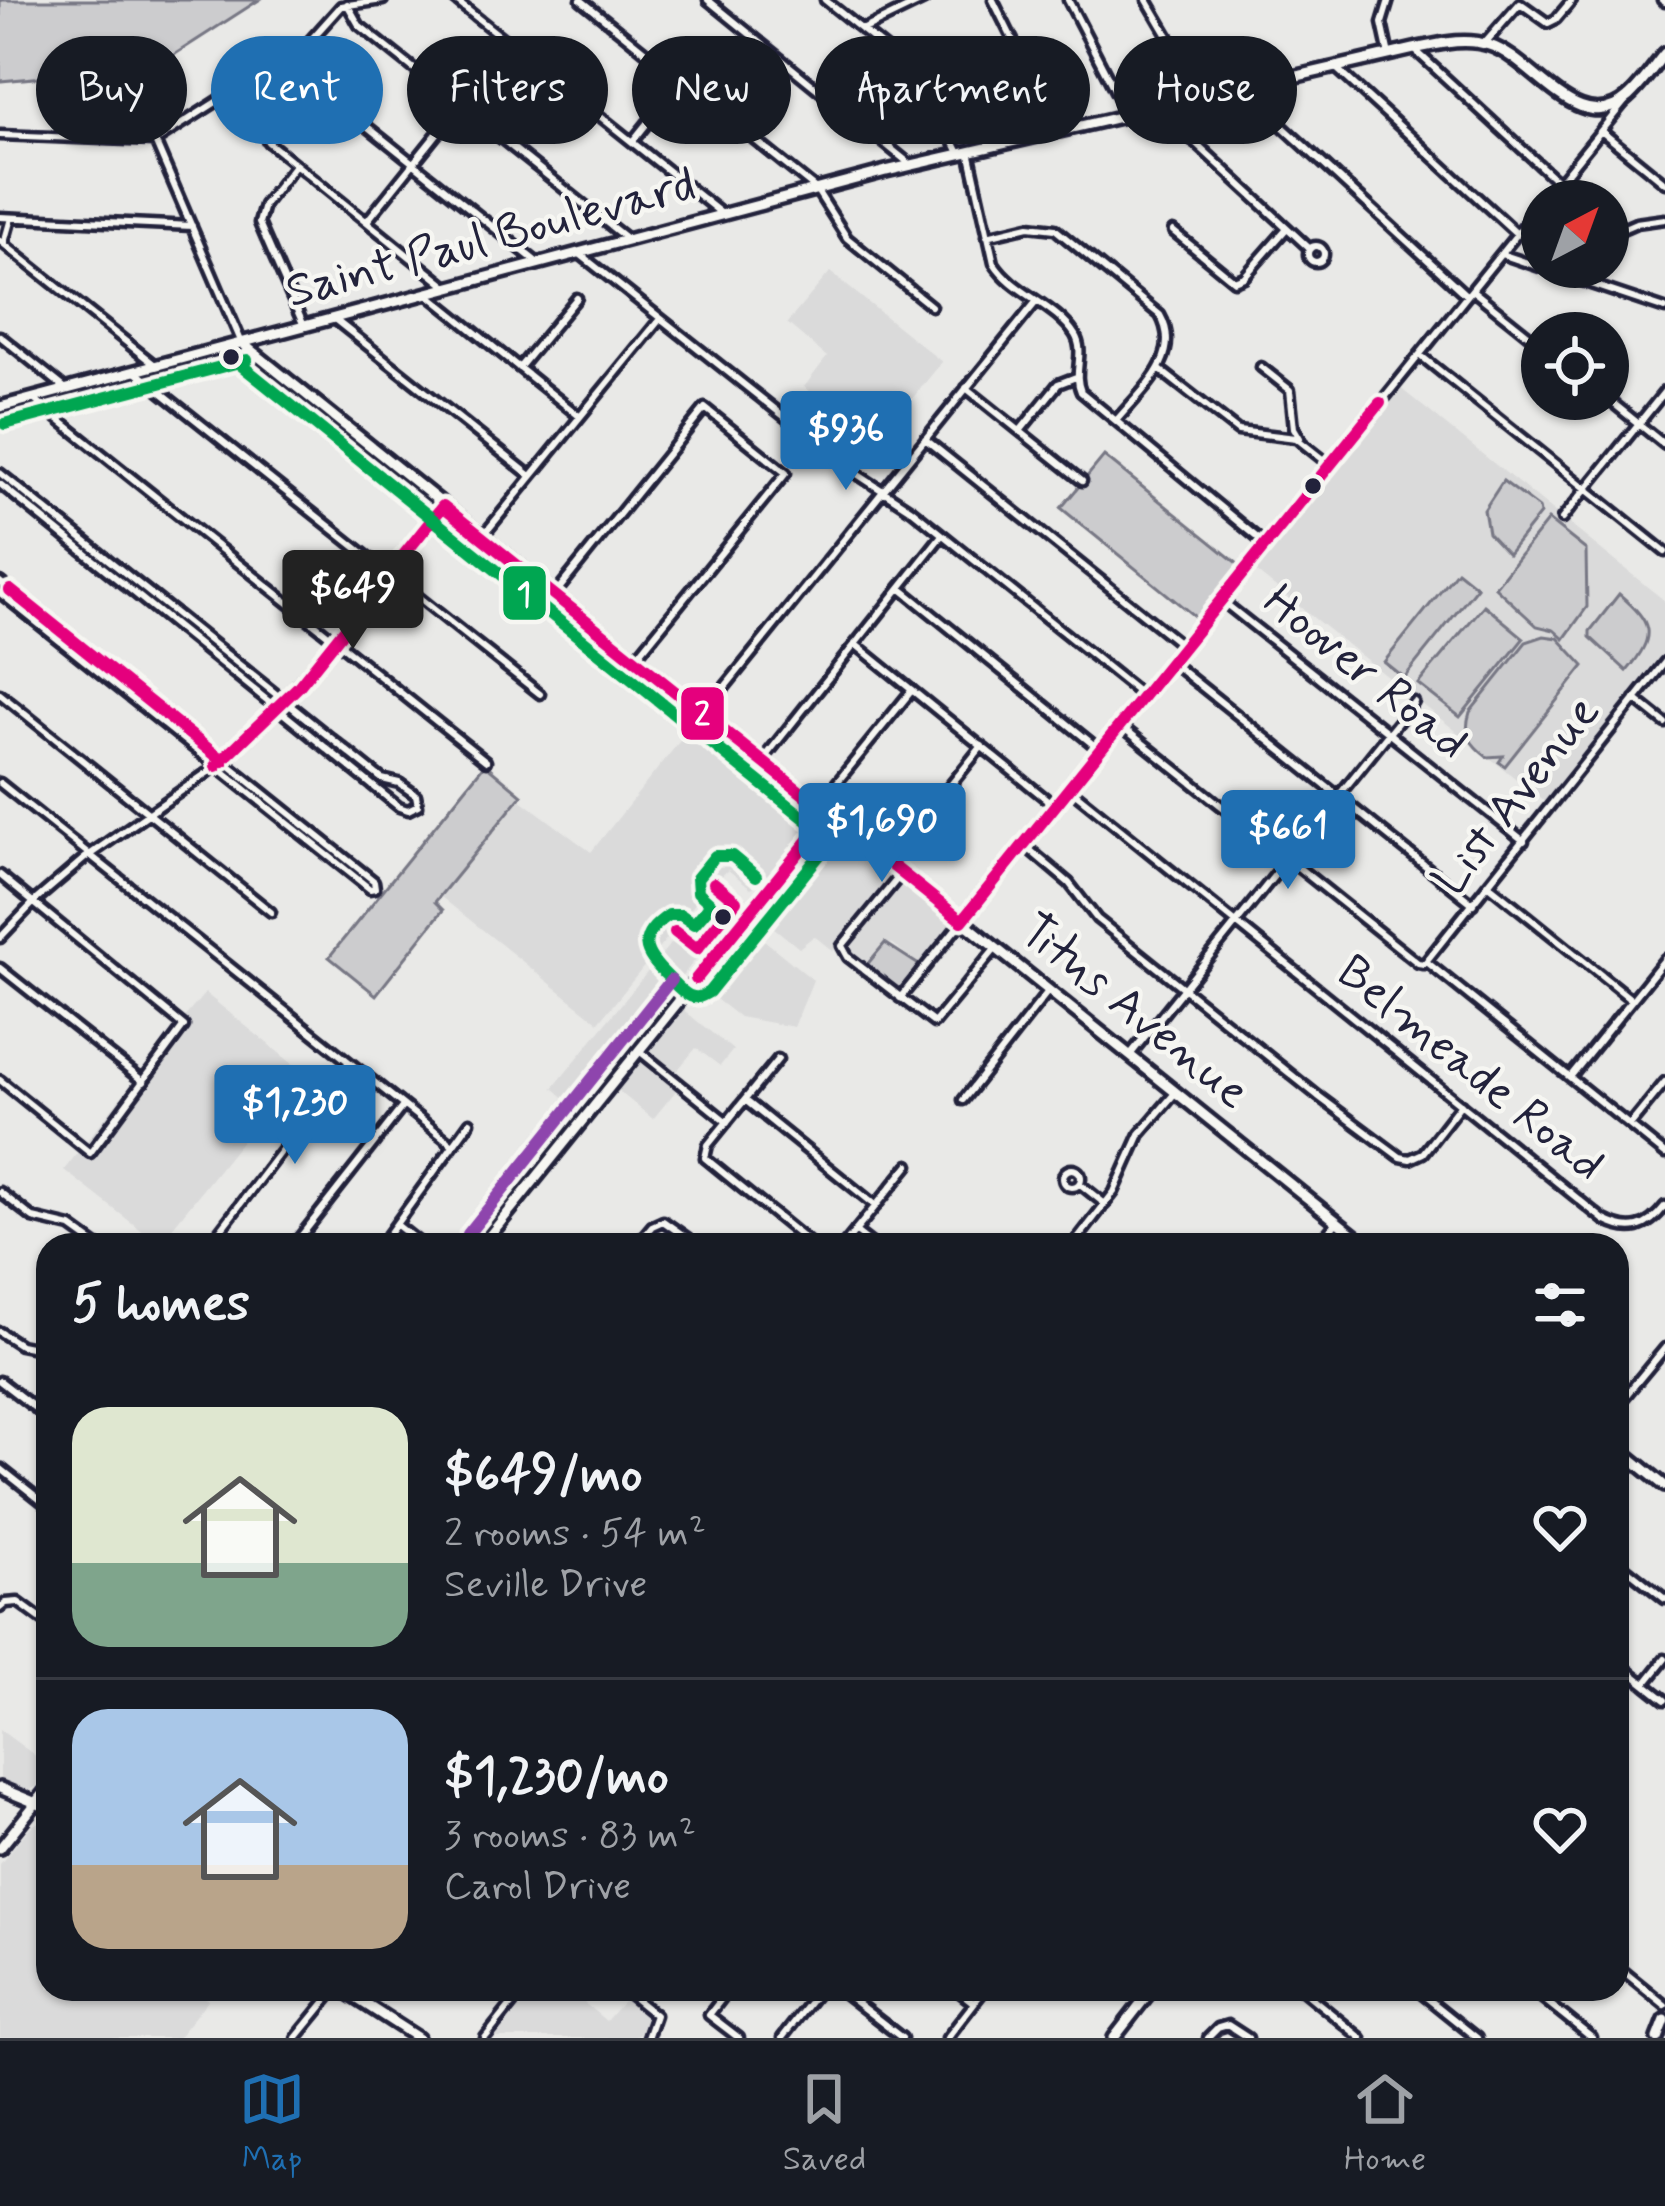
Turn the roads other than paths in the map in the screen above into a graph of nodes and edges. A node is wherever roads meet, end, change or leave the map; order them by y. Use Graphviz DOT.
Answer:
graph roads {
  1 [pos="383,0"];
  2 [pos="455,0"];
  3 [pos="581,0"];
  4 [pos="708,0"];
  5 [pos="825,0"];
  6 [pos="924,0"];
  7 [pos="993,0"];
  8 [pos="1068,0"];
  9 [pos="1148,0"];
  10 [pos="1389,0"];
  11 [pos="1572,0"];
  12 [pos="346,4"];
  13 [pos="862,30"];
  14 [pos="312,36"];
  15 [pos="499,36"];
  16 [pos="1011,36"];
  17 [pos="1168,36"];
  18 [pos="632,41"];
  19 [pos="1484,44"];
  20 [pos="1414,49"];
  21 [pos="1665,53"];
  22 [pos="1389,55"];
  23 [pos="407,63"];
  24 [pos="1335,68"];
  25 [pos="1297,77"];
  26 [pos="1114,88"];
  27 [pos="1626,100"];
  28 [pos="608,123"];
  29 [pos="1601,130"];
  30 [pos="0,135"];
  31 [pos="1297,135"];
  32 [pos="36,136"];
  33 [pos="383,139"];
  34 [pos="632,142"];
  35 [pos="156,144"];
  36 [pos="272,144"];
  37 [pos="430,144"];
  38 [pos="508,144"];
  39 [pos="634,144"];
  40 [pos="760,144"];
  41 [pos="1000,144"];
  42 [pos="1197,144"];
  43 [pos="964,152"];
  44 [pos="414,164"];
  45 [pos="295,165"];
  46 [pos="911,165"];
  47 [pos="1556,180"];
  48 [pos="1561,180"];
  49 [pos="1665,182"];
  50 [pos="816,189"];
  51 [pos="722,214"];
  52 [pos="0,217"];
  53 [pos="11,218"];
  54 [pos="1665,219"];
  55 [pos="367,221"];
  56 [pos="192,226"];
  57 [pos="1629,226"];
  58 [pos="1287,228"];
  59 [pos="1521,229"];
  60 [pos="1173,232"];
  61 [pos="1517,234"];
  62 [pos="987,236"];
  63 [pos="627,239"];
  64 [pos="2,242"];
  65 [pos="1310,249"];
  66 [pos="578,253"];
  67 [pos="1502,254"];
  68 [pos="1521,259"];
  69 [pos="538,263"];
  70 [pos="448,287"];
  71 [pos="1613,288"];
  72 [pos="426,293"];
  73 [pos="1469,293"];
  74 [pos="577,298"];
  75 [pos="1036,302"];
  76 [pos="931,306"];
  77 [pos="1664,307"];
  78 [pos="333,318"];
  79 [pos="660,319"];
  80 [pos="304,326"];
  81 [pos="1521,331"];
  82 [pos="0,336"];
  83 [pos="242,343"];
  84 [pos="1420,355"];
  85 [pos="155,365"];
  86 [pos="1261,367"];
  87 [pos="519,368"];
  88 [pos="1159,369"];
  89 [pos="134,371"];
  90 [pos="1076,377"];
  91 [pos="966,388"];
  92 [pos="66,389"];
  93 [pos="1665,391"];
  94 [pos="32,398"];
  95 [pos="0,406"];
  96 [pos="579,416"];
  97 [pos="1629,416"];
  98 [pos="1116,421"];
  99 [pos="1639,424"];
  100 [pos="1020,431"];
  101 [pos="925,439"];
  102 [pos="1301,441"];
  103 [pos="1665,445"];
  104 [pos="1330,465"];
  105 [pos="0,472"];
  106 [pos="531,476"];
  107 [pos="1082,481"];
  108 [pos="0,484"];
  109 [pos="1587,489"];
  110 [pos="882,491"];
  111 [pos="443,506"];
  112 [pos="1562,519"];
  113 [pos="55,522"];
  114 [pos="943,535"];
  115 [pos="482,537"];
  116 [pos="1266,545"];
  117 [pos="1665,552"];
  118 [pos="389,574"];
  119 [pos="0,582"];
  120 [pos="900,587"];
  121 [pos="4,595"];
  122 [pos="554,595"];
  123 [pos="1221,600"];
  124 [pos="336,641"];
  125 [pos="855,644"];
  126 [pos="1184,647"];
  127 [pos="635,659"];
  128 [pos="1172,662"];
  129 [pos="1665,662"];
  130 [pos="912,690"];
  131 [pos="0,694"];
  132 [pos="540,694"];
  133 [pos="1144,697"];
  134 [pos="1635,699"];
  135 [pos="1414,702"];
  136 [pos="282,705"];
  137 [pos="704,714"];
  138 [pos="1665,723"];
  139 [pos="1120,725"];
  140 [pos="1389,734"];
  141 [pos="982,746"];
  142 [pos="1100,750"];
  143 [pos="486,761"];
  144 [pos="762,761"];
  145 [pos="220,764"];
  146 [pos="377,781"];
  147 [pos="0,783"];
  148 [pos="1070,788"];
  149 [pos="1338,797"];
  150 [pos="818,806"];
  151 [pos="1055,806"];
  152 [pos="150,814"];
  153 [pos="829,815"];
  154 [pos="1524,842"];
  155 [pos="1024,845"];
  156 [pos="89,855"];
  157 [pos="1287,860"];
  158 [pos="889,862"];
  159 [pos="902,873"];
  160 [pos="0,875"];
  161 [pos="1490,885"];
  162 [pos="34,902"];
  163 [pos="1474,905"];
  164 [pos="271,912"];
  165 [pos="962,921"];
  166 [pos="1236,923"];
  167 [pos="0,938"];
  168 [pos="996,948"];
  169 [pos="1665,959"];
  170 [pos="1428,963"];
  171 [pos="0,968"];
  172 [pos="1184,988"];
  173 [pos="1049,990"];
  174 [pos="900,998"];
  175 [pos="1632,1000"];
  176 [pos="638,1050"];
  177 [pos="1130,1055"];
  178 [pos="778,1059"];
  179 [pos="348,1063"];
  180 [pos="1570,1077"];
  181 [pos="0,1080"];
  182 [pos="144,1082"];
  183 [pos="1665,1082"];
  184 [pos="1176,1092"];
  185 [pos="745,1100"];
  186 [pos="962,1100"];
  187 [pos="1462,1104"];
  188 [pos="404,1106"];
  189 [pos="470,1122"];
  190 [pos="727,1122"];
  191 [pos="1630,1125"];
  192 [pos="453,1145"];
  193 [pos="1665,1154"];
  194 [pos="909,1165"];
  195 [pos="1079,1183"];
  196 [pos="0,1192"];
  197 [pos="1105,1204"];
  198 [pos="876,1206"];
  199 [pos="1665,1206"];
  200 [pos="1337,1222"];
  201 [pos="398,1225"];
  202 [pos="855,1231"];
  203 [pos="79,1233"];
  204 [pos="220,1233"];
  205 [pos="303,1233"];
  206 [pos="391,1233"];
  207 [pos="408,1233"];
  208 [pos="492,1233"];
  209 [pos="646,1233"];
  210 [pos="680,1233"];
  211 [pos="797,1233"];
  212 [pos="858,1233"];
  213 [pos="1082,1233"];
  214 [pos="1328,1233"];
  215 [pos="1351,1233"];
  216 [pos="0,1332"];
  217 [pos="35,1348"];
  218 [pos="1664,1350"];
  219 [pos="0,1381"];
  220 [pos="1629,1392"];
  221 [pos="36,1409"];
  222 [pos="1629,1458"];
  223 [pos="0,1469"];
  224 [pos="1665,1486"];
  225 [pos="36,1497"];
  226 [pos="1629,1570"];
  227 [pos="1665,1599"];
  228 [pos="0,1608"];
  229 [pos="36,1615"];
  230 [pos="1665,1658"];
  231 [pos="1629,1671"];
  232 [pos="1645,1684"];
  233 [pos="1665,1700"];
  234 [pos="0,1788"];
  235 [pos="36,1803"];
  236 [pos="36,1811"];
  237 [pos="0,1848"];
  238 [pos="1629,1976"];
  239 [pos="328,2001"];
  240 [pos="358,2001"];
  241 [pos="514,2001"];
  242 [pos="638,2001"];
  243 [pos="720,2001"];
  244 [pos="811,2001"];
  245 [pos="854,2001"];
  246 [pos="971,2001"];
  247 [pos="1143,2001"];
  248 [pos="1316,2001"];
  249 [pos="1431,2001"];
  250 [pos="1544,2001"];
  251 [pos="974,2003"];
  252 [pos="1665,2005"];
  253 [pos="1665,2020"];
  254 [pos="1580,2034"];
  255 [pos="296,2038"];
  256 [pos="418,2038"];
  257 [pos="485,2038"];
  258 [pos="647,2038"];
  259 [pos="739,2038"];
  260 [pos="782,2038"];
  261 [pos="902,2038"];
  262 [pos="947,2038"];
  263 [pos="1114,2038"];
  264 [pos="1208,2038"];
  265 [pos="1248,2038"];
  266 [pos="1361,2038"];
  267 [pos="1477,2038"];
  268 [pos="1592,2038"];
  269 [pos="1658,2038"];
  1 -- 12 [label="street"];
  2 -- 15 [label="street"];
  3 -- 18 [label="street"];
  4 -- 46 [label="street"];
  5 -- 13 [label="street"];
  6 -- 13 [label="street"];
  7 -- 16 [label="street"];
  8 -- 26 [label="street"];
  9 -- 17 [label="street"];
  10 -- 22 [label="street"];
  11 -- 19 [label="street"];
  12 -- 14 [label="street"];
  12 -- 23 [label="street"];
  13 -- 43 [label="street"];
  19 -- 20 [label="main road, Saint Paul Boulevard"];
  19 -- 27 [label="main road"];
  20 -- 22 [label="main road, Saint Paul Boulevard"];
  20 -- 47 [label="street"];
  21 -- 27 [label="main road"];
  22 -- 24 [label="main road, Saint Paul Boulevard"];
  24 -- 25 [label="main road, Saint Paul Boulevard"];
  24 -- 61 [label="street"];
  27 -- 29 [label="street"];
  28 -- 34 [label="street"];
  29 -- 48 [label="street"];
  29 -- 49 [label="street"];
  30 -- 32 [label="street"];
  31 -- 73 [label="street"];
  33 -- 44 [label="street"];
  35 -- 56 [label="street, Titus Avenue"];
  36 -- 45 [label="street"];
  37 -- 44 [label="street"];
  38 -- 63 [label="street"];
  39 -- 51 [label="street"];
  40 -- 50 [label="street"];
  41 -- 43 [label="main road, Saint Paul Boulevard"];
  42 -- 58 [label="street"];
  43 -- 46 [label="main road, Saint Paul Boulevard"];
  43 -- 62 [label="street"];
  44 -- 55 [label="street"];
  44 -- 69 [label="street"];
  45 -- 55 [label="street"];
  45 -- 80 [label="street"];
  46 -- 50 [label="main road, Saint Paul Boulevard"];
  50 -- 51 [label="main road, Saint Paul Boulevard"];
  50 -- 76 [label="street"];
  51 -- 63 [label="main road, Saint Paul Boulevard"];
  52 -- 53 [label="street"];
  53 -- 56 [label="street"];
  53 -- 64 [label="street"];
  54 -- 57 [label="street"];
  55 -- 70 [label="street"];
  56 -- 83 [label="street, Titus Avenue"];
  58 -- 60 [label="street"];
  58 -- 65 [label="street"];
  59 -- 61 [label="street"];
  61 -- 67 [label="street"];
  62 -- 75 [label="street"];
  62 -- 88 [label="street"];
  63 -- 66 [label="main road, Saint Paul Boulevard"];
  64 -- 85 [label="street"];
  66 -- 69 [label="main road, Saint Paul Boulevard"];
  66 -- 79 [label="street"];
  67 -- 68 [label="street"];
  67 -- 73 [label="street"];
  69 -- 70 [label="main road, Saint Paul Boulevard"];
  70 -- 72 [label="main road, Saint Paul Boulevard"];
  71 -- 77 [label="street"];
  72 -- 78 [label="main road, Saint Paul Boulevard"];
  72 -- 87 [label="street"];
  73 -- 81 [label="street"];
  73 -- 84 [label="street"];
  74 -- 87 [label="street"];
  75 -- 90 [label="street"];
  75 -- 91 [label="street"];
  78 -- 80 [label="main road, Saint Paul Boulevard"];
  78 -- 106 [label="street"];
  79 -- 96 [label="street"];
  79 -- 110 [label="street"];
  80 -- 83 [label="main road, Saint Paul Boulevard"];
  82 -- 92 [label="street"];
  83 -- 85 [label="main road, Saint Paul Boulevard"];
  83 -- 111 [label="main road, Titus Avenue"];
  84 -- 104 [label="street"];
  84 -- 109 [label="street"];
  85 -- 89 [label="main road, Saint Paul Boulevard"];
  86 -- 102 [label="street"];
  87 -- 96 [label="street"];
  88 -- 98 [label="street"];
  88 -- 102 [label="street"];
  89 -- 92 [label="main road, Saint Paul Boulevard"];
  89 -- 118 [label="street"];
  90 -- 98 [label="street"];
  90 -- 100 [label="street"];
  91 -- 100 [label="street"];
  91 -- 101 [label="street"];
  92 -- 94 [label="main road, Saint Paul Boulevard"];
  93 -- 99 [label="street"];
  94 -- 95 [label="main road, Saint Paul Boulevard"];
  94 -- 124 [label="street"];
  96 -- 106 [label="street"];
  97 -- 99 [label="street"];
  98 -- 116 [label="street"];
  99 -- 103 [label="street"];
  99 -- 109 [label="street"];
  100 -- 107 [label="street"];
  101 -- 110 [label="street"];
  101 -- 126 [label="street"];
  102 -- 104 [label="street"];
  104 -- 116 [label="street"];
  105 -- 113 [label="street"];
  106 -- 115 [label="street"];
  108 -- 113 [label="street"];
  109 -- 112 [label="street"];
  109 -- 117 [label="street"];
  110 -- 114 [label="street"];
  110 -- 137 [label="street"];
  111 -- 115 [label="main road, Titus Avenue"];
  111 -- 118 [label="street"];
  113 -- 136 [label="street"];
  114 -- 120 [label="street"];
  114 -- 133 [label="street"];
  115 -- 122 [label="main road, Titus Avenue"];
  116 -- 123 [label="street"];
  118 -- 124 [label="street"];
  118 -- 132 [label="street"];
  119 -- 121 [label="street"];
  120 -- 125 [label="street"];
  120 -- 142 [label="street"];
  121 -- 145 [label="street"];
  122 -- 127 [label="main road, Titus Avenue"];
  122 -- 127 [label="street"];
  123 -- 126 [label="street"];
  123 -- 140 [label="street, Hoover Road"];
  124 -- 136 [label="street"];
  124 -- 143 [label="street"];
  125 -- 130 [label="street"];
  125 -- 144 [label="street"];
  126 -- 128 [label="street"];
  127 -- 137 [label="main road, Titus Avenue"];
  128 -- 133 [label="street"];
  128 -- 149 [label="street"];
  129 -- 134 [label="street, List Avenue"];
  130 -- 141 [label="street"];
  130 -- 150 [label="street"];
  131 -- 152 [label="street"];
  133 -- 139 [label="street"];
  134 -- 138 [label="street"];
  134 -- 154 [label="street, List Avenue"];
  135 -- 140 [label="street"];
  136 -- 145 [label="street"];
  136 -- 146 [label="street"];
  137 -- 144 [label="main road, Titus Avenue"];
  139 -- 142 [label="street"];
  139 -- 157 [label="street"];
  140 -- 149 [label="street"];
  140 -- 154 [label="street, Hoover Road"];
  141 -- 151 [label="street"];
  141 -- 158 [label="street"];
  142 -- 148 [label="street"];
  144 -- 150 [label="main road, Titus Avenue"];
  145 -- 145 [label="street"];
  145 -- 152 [label="street"];
  146 -- 146 [label="street"];
  147 -- 156 [label="street"];
  148 -- 151 [label="street"];
  148 -- 166 [label="street, Belmeade Road"];
  149 -- 157 [label="street"];
  149 -- 163 [label="street"];
  150 -- 153 [label="main road, Titus Avenue"];
  151 -- 155 [label="street"];
  152 -- 156 [label="street"];
  152 -- 164 [label="street"];
  153 -- 158 [label="main road, Titus Avenue"];
  153 -- 176 [label="main road"];
  154 -- 161 [label="street, List Avenue"];
  155 -- 165 [label="street"];
  155 -- 172 [label="street"];
  156 -- 162 [label="street"];
  156 -- 179 [label="street"];
  157 -- 166 [label="street"];
  157 -- 170 [label="street, List Avenue"];
  158 -- 159 [label="main road, Titus Avenue"];
  159 -- 165 [label="main road, Titus Avenue"];
  159 -- 174 [label="street"];
  160 -- 162 [label="street"];
  161 -- 163 [label="street, List Avenue"];
  161 -- 175 [label="street"];
  162 -- 167 [label="street"];
  162 -- 182 [label="street"];
  163 -- 170 [label="street, List Avenue"];
  165 -- 168 [label="main road, Titus Avenue"];
  165 -- 174 [label="street"];
  166 -- 172 [label="street"];
  166 -- 187 [label="street, Belmeade Road"];
  168 -- 173 [label="main road, Titus Avenue"];
  168 -- 174 [label="street"];
  169 -- 175 [label="street"];
  170 -- 180 [label="street"];
  171 -- 182 [label="street"];
  172 -- 177 [label="street"];
  172 -- 187 [label="street"];
  173 -- 177 [label="main road, Titus Avenue"];
  173 -- 186 [label="street"];
  175 -- 180 [label="street"];
  176 -- 190 [label="street"];
  176 -- 208 [label="main road"];
  177 -- 184 [label="main road, Titus Avenue"];
  178 -- 185 [label="street"];
  179 -- 188 [label="street"];
  179 -- 204 [label="street"];
  180 -- 191 [label="street"];
  181 -- 182 [label="street"];
  183 -- 191 [label="street"];
  184 -- 197 [label="street"];
  184 -- 200 [label="main road, Titus Avenue"];
  185 -- 190 [label="street"];
  185 -- 198 [label="street"];
  187 -- 199 [label="street, Belmeade Road"];
  188 -- 192 [label="street"];
  188 -- 205 [label="street"];
  189 -- 192 [label="street"];
  190 -- 211 [label="street"];
  191 -- 193 [label="street"];
  192 -- 201 [label="street"];
  194 -- 198 [label="street"];
  195 -- 197 [label="street"];
  196 -- 203 [label="street"];
  197 -- 213 [label="street"];
  198 -- 202 [label="street"];
  200 -- 214 [label="street"];
  200 -- 215 [label="main road, Titus Avenue"];
  201 -- 206 [label="street"];
  201 -- 207 [label="street"];
  202 -- 212 [label="street"];
  209 -- 210 [label="street"];
  216 -- 217 [label="street"];
  218 -- 220 [label="street"];
  219 -- 221 [label="street"];
  222 -- 224 [label="main road"];
  223 -- 225 [label="street"];
  226 -- 227 [label="street"];
  228 -- 229 [label="street"];
  230 -- 232 [label="street"];
  231 -- 232 [label="street"];
  232 -- 233 [label="street"];
  234 -- 235 [label="main road"];
  236 -- 237 [label="main road"];
  238 -- 252 [label="street"];
  239 -- 255 [label="street"];
  240 -- 256 [label="main road"];
  241 -- 257 [label="street"];
  242 -- 258 [label="street"];
  243 -- 259 [label="street"];
  244 -- 260 [label="street"];
  245 -- 261 [label="street"];
  246 -- 251 [label="street"];
  247 -- 263 [label="main road"];
  248 -- 266 [label="street"];
  249 -- 267 [label="street"];
  250 -- 254 [label="street"];
  251 -- 262 [label="street"];
  253 -- 269 [label="main road"];
  254 -- 268 [label="street"];
  264 -- 265 [label="street"];
}
